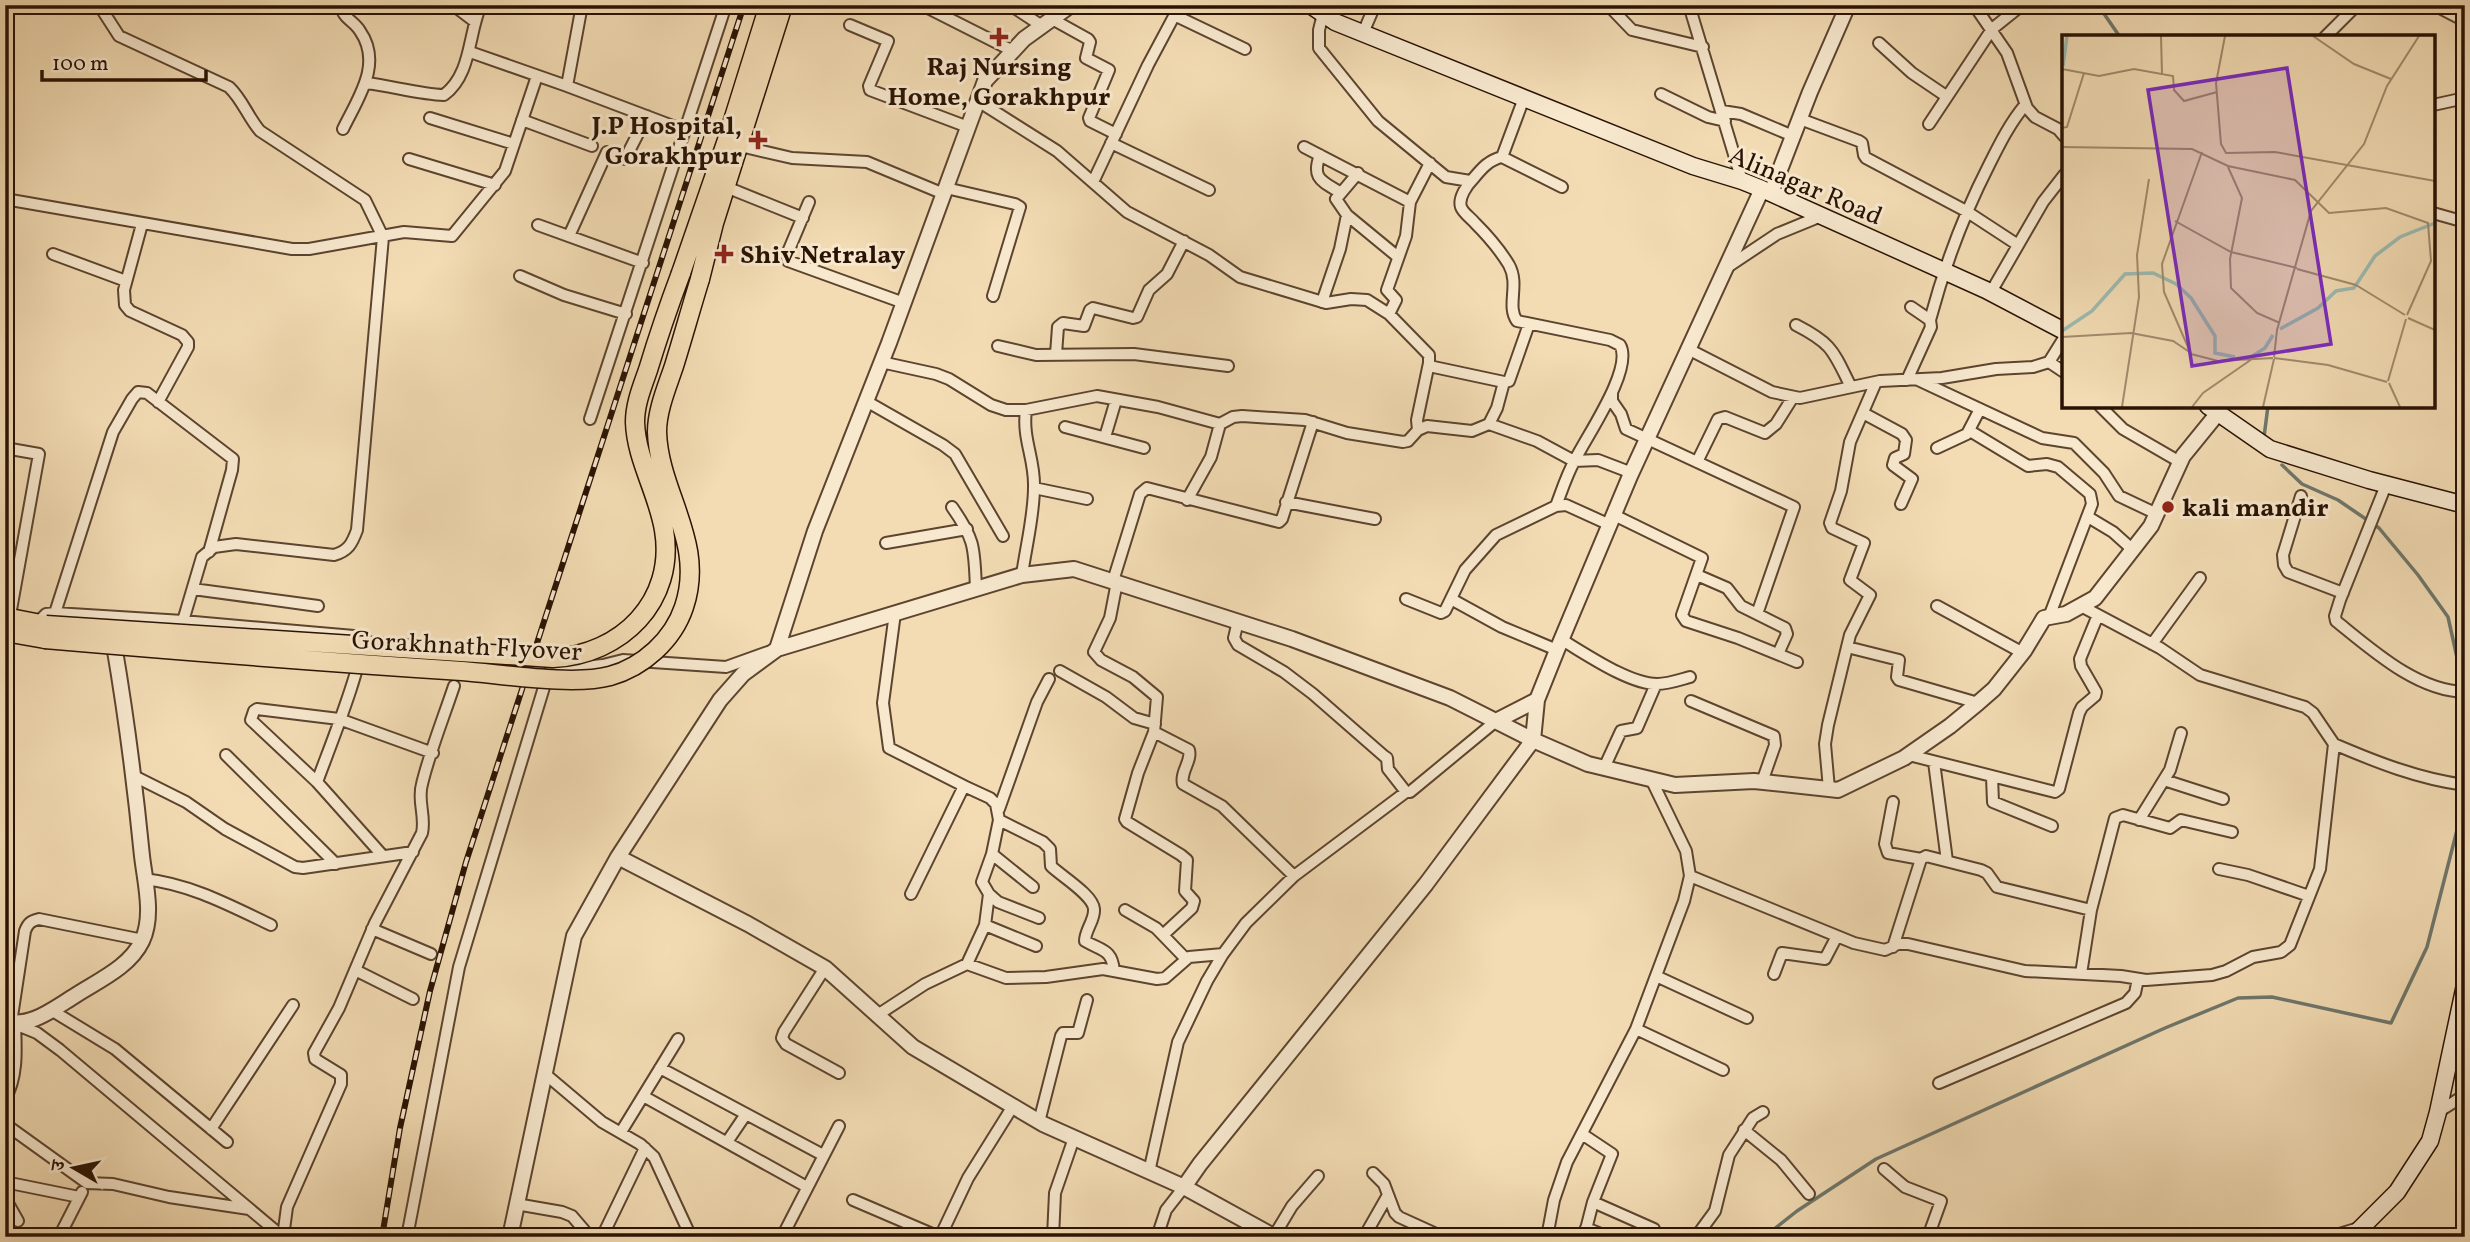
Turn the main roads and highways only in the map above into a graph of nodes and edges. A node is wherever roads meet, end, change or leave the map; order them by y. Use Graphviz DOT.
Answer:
graph roads {
  1 [pos="769,5"];
  2 [pos="783,5"];
  3 [pos="1317,10"];
  4 [pos="732,145"];
  5 [pos="2062,330"];
  6 [pos="2213,410"];
  7 [pos="2465,505"];
  8 [pos="7,625"];
  9 [pos="46,625"];
  10 [pos="2465,985"];
  11 [pos="2356,1233"];
  1 -- 4 [label="main road"];
  2 -- 4 [label="main road"];
  3 -- 5 [label="main road, Alinagar Road"];
  4 -- 9 [label="main road, Gorakhnath Flyover, bridge"];
  4 -- 9 [label="main road, Gorakhnath Flyover, bridge"];
  6 -- 7 [label="main road"];
  8 -- 9 [label="main road"];
  10 -- 11 [label="main road"];
}
